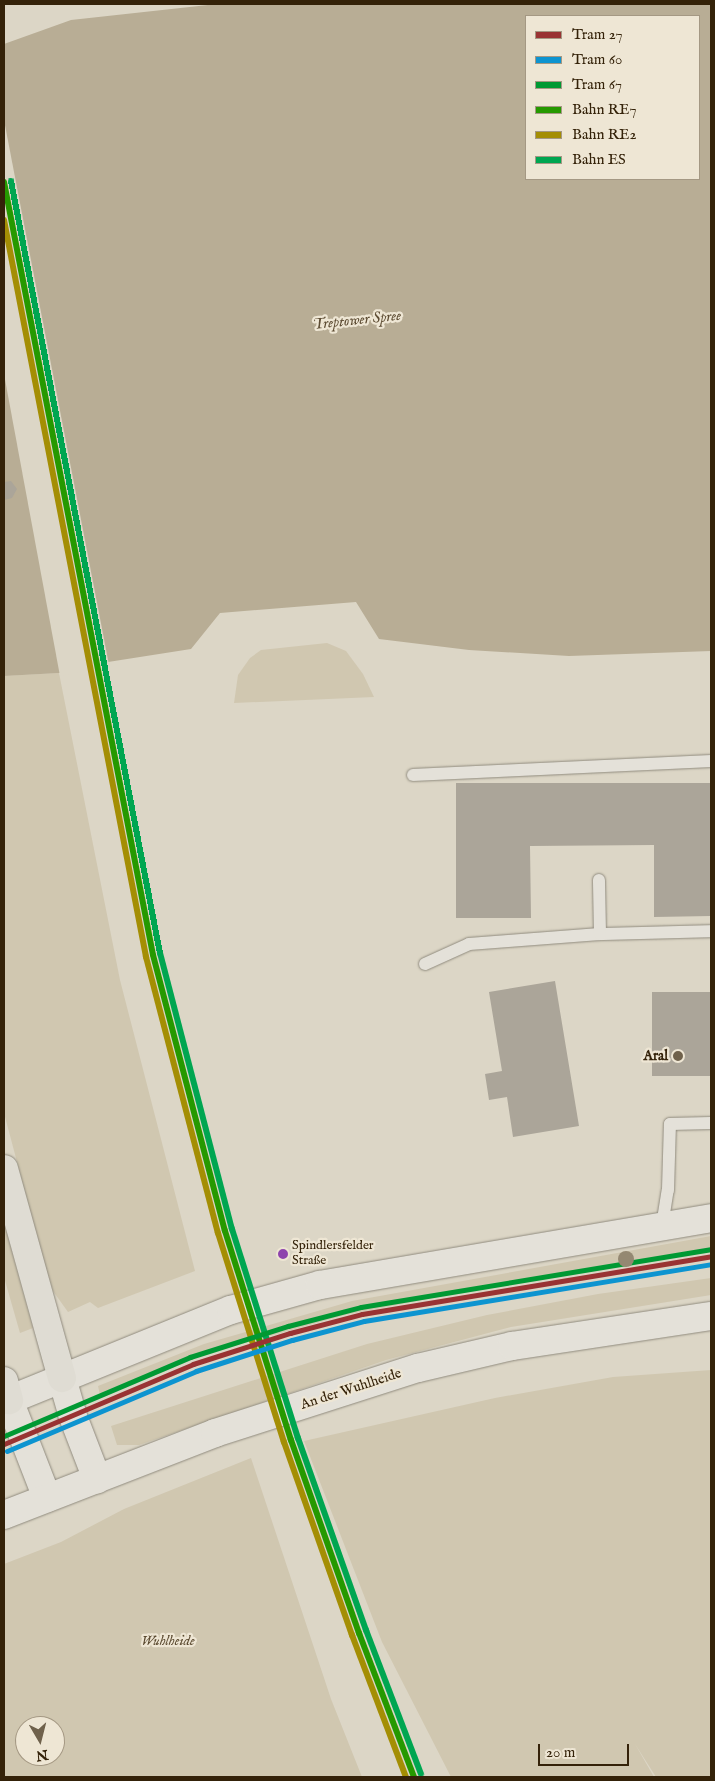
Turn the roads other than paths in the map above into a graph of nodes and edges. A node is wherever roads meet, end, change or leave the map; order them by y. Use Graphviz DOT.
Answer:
graph roads {
  1 [pos="711,761"];
  2 [pos="413,774"];
  3 [pos="599,880"];
  4 [pos="711,931"];
  5 [pos="600,934"];
  6 [pos="425,964"];
  7 [pos="711,1123"];
  8 [pos="4,1169"];
  9 [pos="711,1218"];
  10 [pos="662,1226"];
  11 [pos="711,1316"];
  12 [pos="62,1378"];
  13 [pos="5,1395"];
  14 [pos="97,1479"];
  15 [pos="47,1498"];
  16 [pos="4,1515"];
  1 -- 2 [label="lane"];
  3 -- 5 [label="lane"];
  4 -- 5 [label="lane"];
  5 -- 6 [label="lane"];
  7 -- 10 [label="lane"];
  8 -- 12 [label="highway"];
  9 -- 10 [label="main road"];
  10 -- 12 [label="main road"];
  11 -- 14 [label="main road, An der Wuhlheide"];
  12 -- 13 [label="main road"];
  12 -- 14 [label="main road"];
  13 -- 15 [label="main road"];
  14 -- 15 [label="main road, An der Wuhlheide"];
  15 -- 16 [label="main road, An der Wuhlheide"];
}
